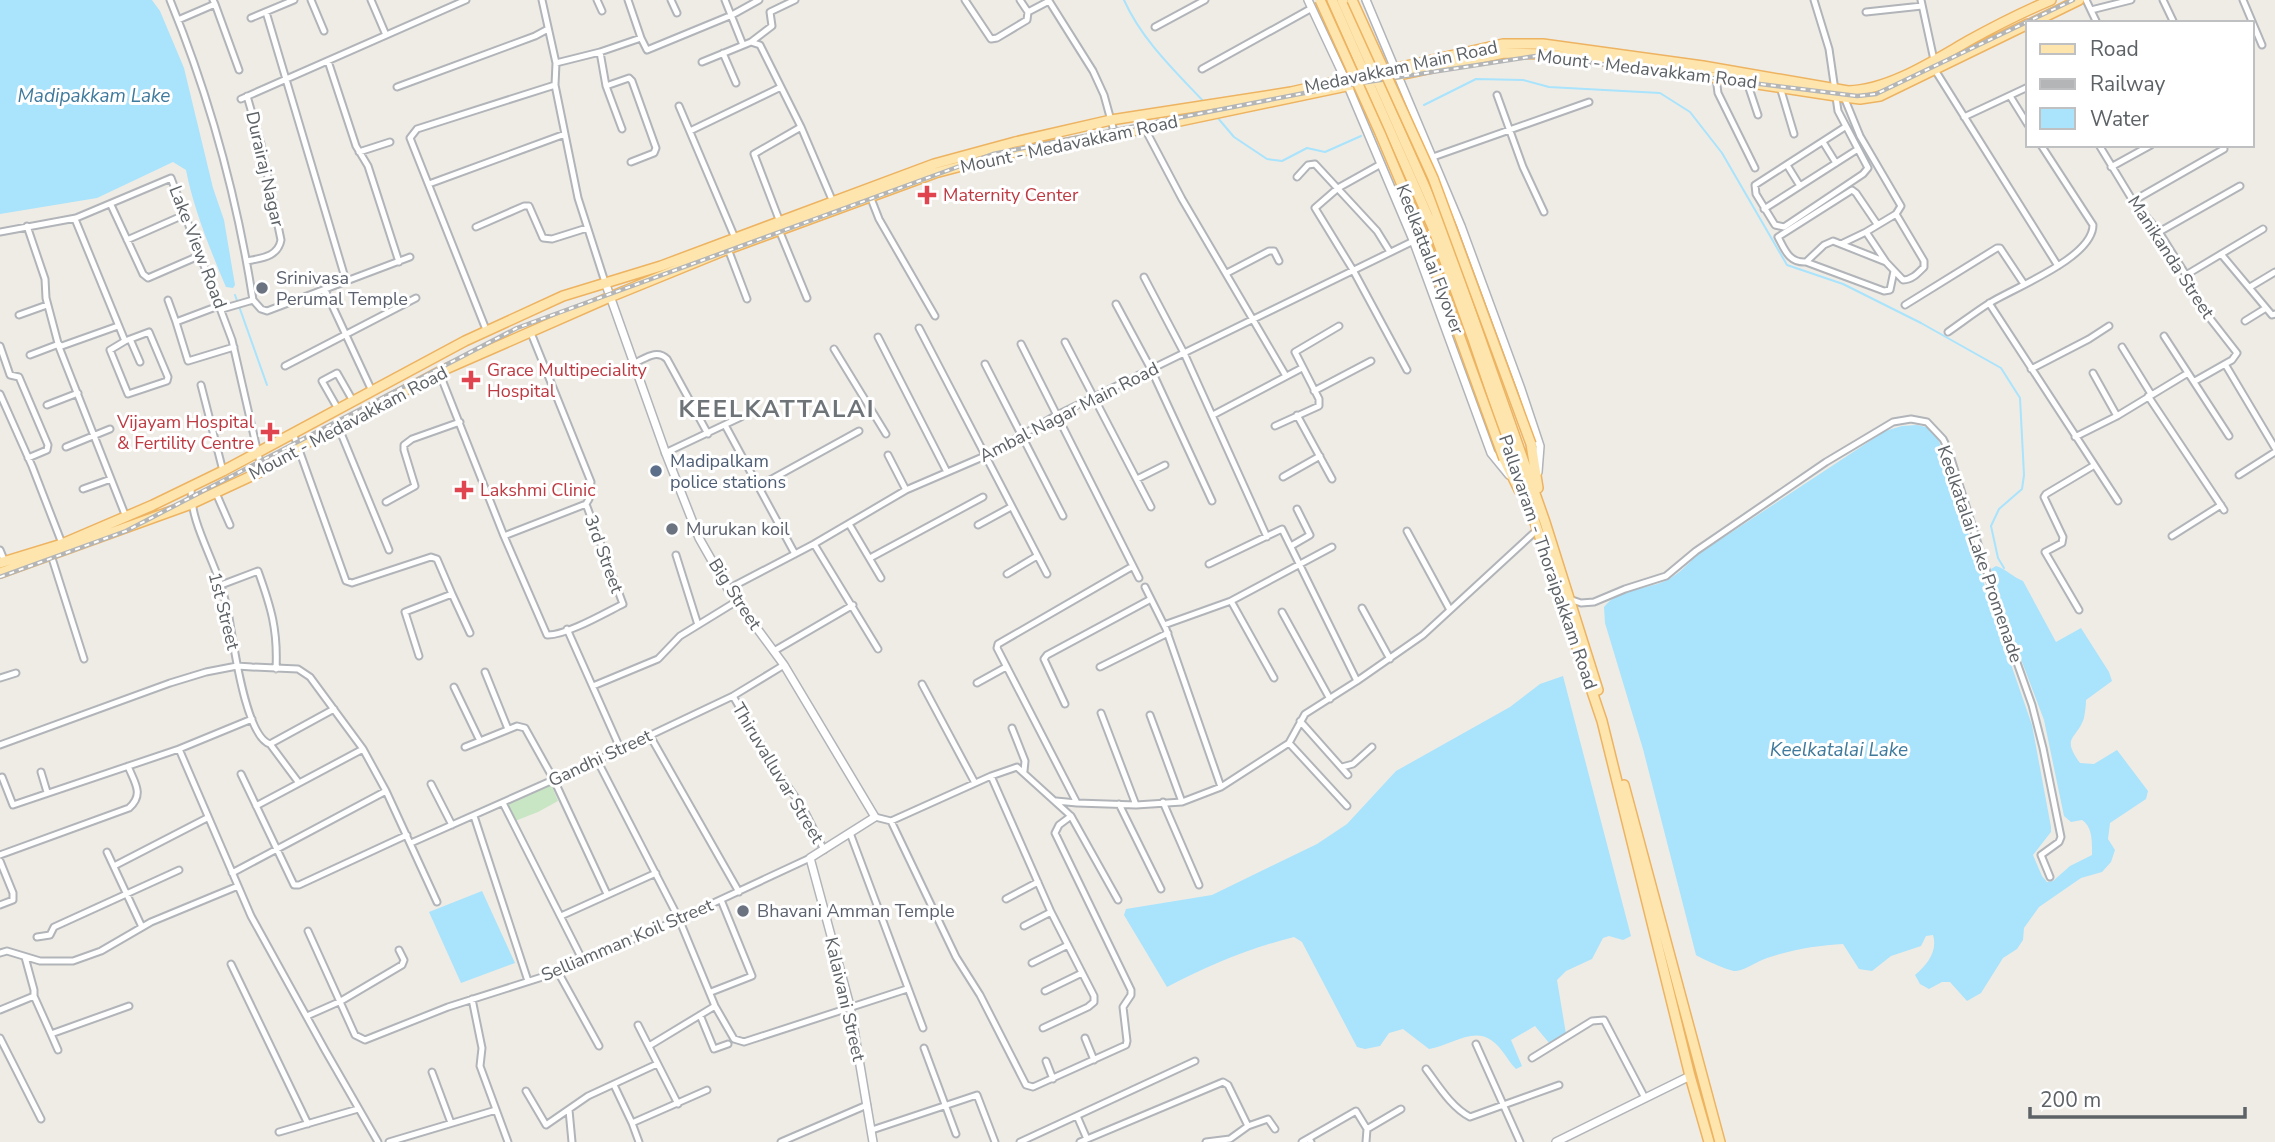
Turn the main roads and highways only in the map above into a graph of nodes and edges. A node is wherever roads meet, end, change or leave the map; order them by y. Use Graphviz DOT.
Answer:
graph roads {
  1 [pos="1320,0"];
  2 [pos="1332,0"];
  3 [pos="1342,0"];
  4 [pos="1352,0"];
  5 [pos="2051,0"];
  6 [pos="2079,0"];
  7 [pos="2035,21"];
  8 [pos="2026,25"];
  9 [pos="1934,65"];
  10 [pos="1397,72"];
  11 [pos="1372,78"];
  12 [pos="1838,94"];
  13 [pos="1231,105"];
  14 [pos="1193,113"];
  15 [pos="779,226"];
  16 [pos="1540,521"];
  17 [pos="63,546"];
  18 [pos="2,562"];
  19 [pos="0,573"];
  20 [pos="1582,650"];
  21 [pos="1588,669"];
  22 [pos="1709,1142"];
  23 [pos="1720,1142"];
  1 -- 16 [label="main road, Keelkattalai Flyover, bridge"];
  2 -- 11 [label="main road, Pallavaram - Thoraipakkam Road"];
  3 -- 11 [label="main road, Pallavaram - Thoraipakkam Road"];
  4 -- 16 [label="main road, Keelkattalai Flyover, bridge"];
  5 -- 9 [label="main road, Medavakkam Main Road"];
  6 -- 7 [label="main road"];
  8 -- 9 [label="main road"];
  9 -- 12 [label="main road, Medavakkam Main Road"];
  10 -- 11 [label="main road, Medavakkam Main Road"];
  10 -- 12 [label="main road, Mount - Medavakkam Road"];
  10 -- 12 [label="main road, Medavakkam Main Road"];
  11 -- 13 [label="main road, Medavakkam Main Road"];
  11 -- 16 [label="main road, Pallavaram - Thoraipakkam Road"];
  11 -- 16 [label="main road, Pallavaram - Thoraipakkam Road"];
  13 -- 14 [label="main road, Mount - Medavakkam Road"];
  14 -- 15 [label="main road, Mount - Medavakkam Road"];
  14 -- 15 [label="main road, Mount - Medavakkam Road"];
  15 -- 17 [label="main road, Mount - Medavakkam Road"];
  15 -- 17 [label="main road, Mount - Medavakkam Road"];
  16 -- 20 [label="main road, Pallavaram - Thoraipakkam Road"];
  16 -- 20 [label="main road, Pallavaram - Thoraipakkam Road"];
  17 -- 18 [label="main road, Mount - Medavakkam Road"];
  17 -- 19 [label="main road, Mount - Medavakkam Road"];
  20 -- 21 [label="main road, Pallavaram - Thoraipakkam Road"];
  21 -- 22 [label="main road, Pallavaram - Thoraipakkam Road"];
  21 -- 23 [label="main road, Pallavaram - Thoraipakkam Road"];
}
